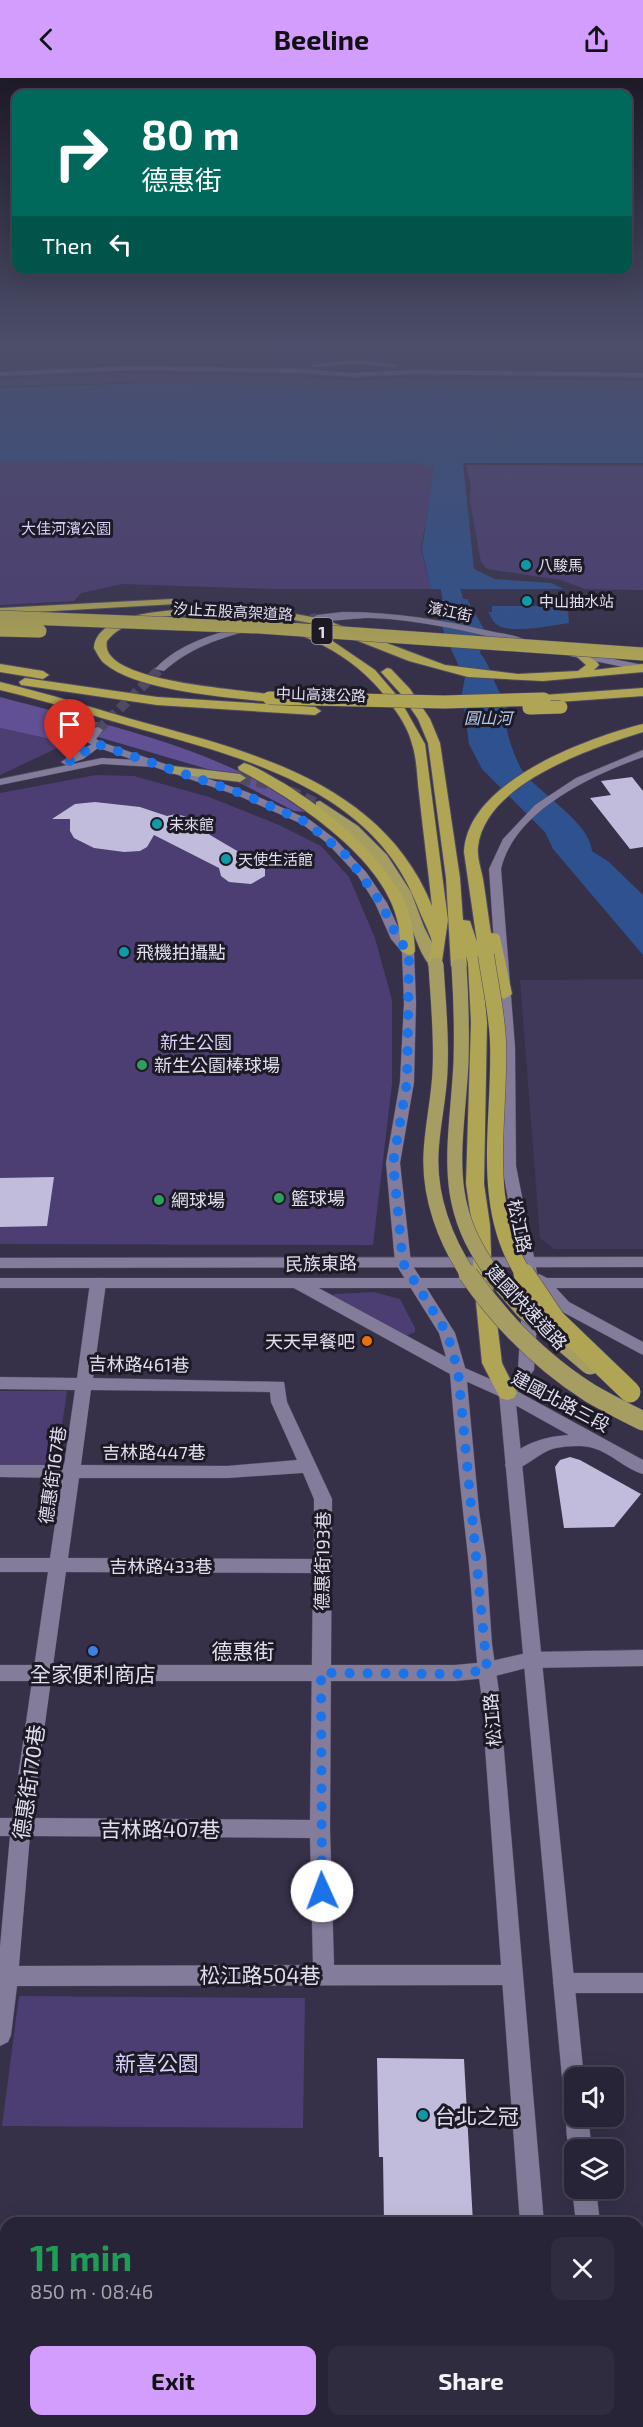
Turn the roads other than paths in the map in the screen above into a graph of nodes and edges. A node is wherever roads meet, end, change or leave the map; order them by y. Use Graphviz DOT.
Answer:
graph roads {
  1 [pos="252,610"];
  2 [pos="0,611"];
  3 [pos="356,615"];
  4 [pos="0,617"];
  5 [pos="317,618"];
  6 [pos="328,621"];
  7 [pos="264,628"];
  8 [pos="0,630"];
  9 [pos="538,646"];
  10 [pos="643,654"];
  11 [pos="581,655"];
  12 [pos="643,665"];
  13 [pos="0,668"];
  14 [pos="164,670"];
  15 [pos="581,675"];
  16 [pos="0,678"];
  17 [pos="0,686"];
  18 [pos="643,692"];
  19 [pos="269,698"];
  20 [pos="643,701"];
  21 [pos="643,728"];
  22 [pos="103,731"];
  23 [pos="169,733"];
  24 [pos="97,744"];
  25 [pos="643,753"];
  26 [pos="154,764"];
  27 [pos="173,770"];
  28 [pos="240,778"];
  29 [pos="16,779"];
  30 [pos="0,782"];
  31 [pos="320,805"];
  32 [pos="475,875"];
  33 [pos="453,878"];
  34 [pos="438,939"];
  35 [pos="408,951"];
  36 [pos="436,966"];
  37 [pos="459,966"];
  38 [pos="504,994"];
  39 [pos="484,1261"];
  40 [pos="527,1262"];
  41 [pos="643,1262"];
  42 [pos="0,1263"];
  43 [pos="403,1263"];
  44 [pos="415,1281"];
  45 [pos="483,1282"];
  46 [pos="536,1282"];
  47 [pos="0,1283"];
  48 [pos="98,1283"];
  49 [pos="297,1283"];
  50 [pos="643,1283"];
  51 [pos="643,1349"];
  52 [pos="458,1371"];
  53 [pos="0,1383"];
  54 [pos="84,1383"];
  55 [pos="278,1386"];
  56 [pos="507,1393"];
  57 [pos="637,1395"];
  58 [pos="643,1421"];
  59 [pos="600,1444"];
  60 [pos="308,1466"];
  61 [pos="513,1466"];
  62 [pos="643,1468"];
  63 [pos="0,1471"];
  64 [pos="72,1471"];
  65 [pos="0,1565"];
  66 [pos="59,1565"];
  67 [pos="322,1566"];
  68 [pos="643,1658"];
  69 [pos="531,1659"];
  70 [pos="487,1670"];
  71 [pos="0,1673"];
  72 [pos="44,1673"];
  73 [pos="321,1673"];
  74 [pos="0,1827"];
  75 [pos="21,1828"];
  76 [pos="320,1829"];
  77 [pos="324,1974"];
  78 [pos="511,1975"];
  79 [pos="4,1976"];
  80 [pos="564,1983"];
  81 [pos="643,1983"];
  82 [pos="0,2035"];
  83 [pos="572,2067"];
  84 [pos="585,2199"];
  85 [pos="531,2217"];
  86 [pos="587,2217"];
  1 -- 2 [label="highway"];
  1 -- 15 [label="highway"];
  1 -- 33 [label="highway"];
  3 -- 5 [label="main road, 濱江街"];
  3 -- 6 [label="main road, 濱江街"];
  3 -- 9 [label="main road, 濱江街"];
  4 -- 10 [label="highway, 汐止五股高架道路 / 1, bridge"];
  7 -- 14 [label="main road"];
  8 -- 12 [label="highway, 汐止五股高架道路 / 1, bridge"];
  9 -- 11 [label="main road, 濱江街"];
  9 -- 12 [label="main road, 濱江街"];
  11 -- 12 [label="main road, 濱江街"];
  11 -- 15 [label="highway"];
  12 -- 15 [label="highway"];
  13 -- 19 [label="highway, 中山高速公路"];
  16 -- 20 [label="highway, 中山高速公路, bridge"];
  17 -- 23 [label="highway"];
  18 -- 19 [label="highway, 中山高速公路, bridge"];
  19 -- 34 [label="highway"];
  21 -- 32 [label="highway"];
  22 -- 24 [label="main road"];
  23 -- 34 [label="highway"];
  23 -- 35 [label="highway"];
  24 -- 26 [label="main road"];
  24 -- 29 [label="main road"];
  25 -- 38 [label="main road, 松江路"];
  26 -- 27 [label="main road"];
  26 -- 29 [label="main road"];
  27 -- 28 [label="highway"];
  27 -- 35 [label="main road"];
  29 -- 30 [label="main road"];
  31 -- 36 [label="highway"];
  32 -- 38 [label="highway"];
  32 -- 57 [label="highway, bridge"];
  33 -- 37 [label="highway"];
  33 -- 39 [label="highway"];
  34 -- 36 [label="highway"];
  35 -- 43 [label="main road, 松江路"];
  36 -- 58 [label="highway, 建國快速道路, bridge"];
  37 -- 57 [label="highway, 建國快速道路, bridge"];
  38 -- 40 [label="main road, 松江路"];
  39 -- 40 [label="main road, 民族東路"];
  39 -- 43 [label="main road, 民族東路"];
  39 -- 45 [label="highway"];
  40 -- 41 [label="main road, 民族東路"];
  40 -- 46 [label="main road"];
  42 -- 43 [label="main road, 民族東路"];
  43 -- 44 [label="main road, 松江路"];
  44 -- 45 [label="main road, 民族東路"];
  44 -- 49 [label="main road, 民族東路"];
  44 -- 52 [label="main road, 松江路"];
  45 -- 46 [label="main road, 民族東路"];
  45 -- 56 [label="highway"];
  46 -- 50 [label="main road, 民族東路"];
  46 -- 51 [label="main road"];
  46 -- 56 [label="main road"];
  47 -- 48 [label="main road, 民族東路"];
  48 -- 49 [label="main road, 民族東路"];
  48 -- 54 [label="main road, 德惠街167巷"];
  49 -- 52 [label="main road, 建國北路三段"];
  52 -- 56 [label="main road, 建國北路三段"];
  52 -- 70 [label="main road, 松江路"];
  53 -- 54 [label="main road, 吉林路461巷"];
  54 -- 55 [label="main road, 吉林路461巷"];
  54 -- 64 [label="main road, 德惠街167巷"];
  55 -- 60 [label="main road, 德惠街193巷"];
  56 -- 59 [label="main road, 建國北路三段"];
  56 -- 61 [label="main road"];
  59 -- 61 [label="main road"];
  59 -- 62 [label="main road, 建國北路三段"];
  60 -- 64 [label="main road, 吉林路447巷"];
  60 -- 67 [label="main road, 德惠街193巷"];
  61 -- 69 [label="main road"];
  63 -- 64 [label="main road, 吉林路447巷"];
  64 -- 66 [label="main road, 德惠街167巷"];
  65 -- 66 [label="main road, 吉林路433巷"];
  66 -- 67 [label="main road, 吉林路433巷"];
  66 -- 72 [label="main road, 德惠街167巷"];
  67 -- 73 [label="main road, 德惠街193巷"];
  68 -- 69 [label="main road, 德惠街"];
  69 -- 70 [label="main road, 德惠街"];
  69 -- 80 [label="main road"];
  70 -- 73 [label="main road, 德惠街"];
  70 -- 78 [label="main road, 松江路"];
  71 -- 72 [label="main road, 德惠街"];
  72 -- 73 [label="main road, 德惠街"];
  72 -- 75 [label="main road, 德惠街170巷"];
  73 -- 76 [label="main road, 德惠街193巷"];
  74 -- 75 [label="main road, 吉林路407巷"];
  75 -- 76 [label="main road, 吉林路407巷"];
  75 -- 79 [label="main road, 德惠街170巷"];
  76 -- 77 [label="main road, 德惠街193巷"];
  77 -- 78 [label="main road, 松江路504巷"];
  77 -- 79 [label="main road, 松江路504巷"];
  78 -- 85 [label="main road, 松江路"];
  79 -- 82 [label="main road, 德惠街170巷"];
  80 -- 81 [label="main road"];
  80 -- 83 [label="main road"];
  84 -- 86 [label="main road"];
}
